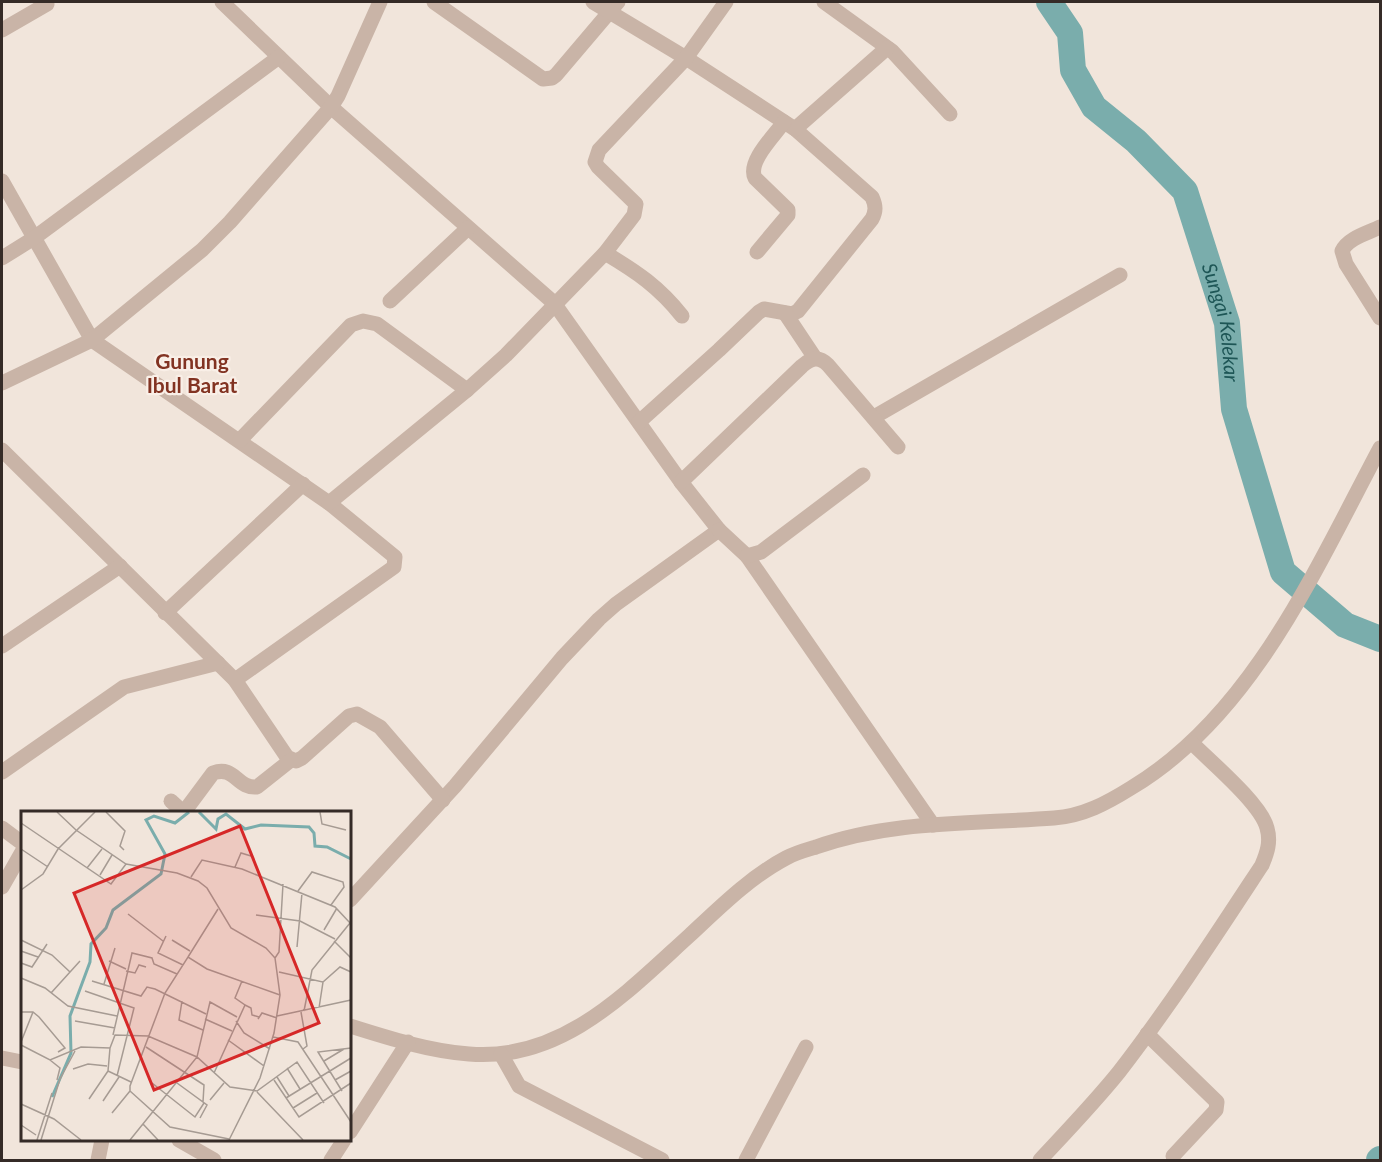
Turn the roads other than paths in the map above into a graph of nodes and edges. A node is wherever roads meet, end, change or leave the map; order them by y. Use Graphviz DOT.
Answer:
graph roads {
  1 [pos="222,2"];
  2 [pos="380,2"];
  3 [pos="434,2"];
  4 [pos="593,2"];
  5 [pos="726,2"];
  6 [pos="824,2"];
  7 [pos="47,4"];
  8 [pos="614,7"];
  9 [pos="2,30"];
  10 [pos="887,48"];
  11 [pos="279,57"];
  12 [pos="686,58"];
  13 [pos="331,107"];
  14 [pos="950,114"];
  15 [pos="789,126"];
  16 [pos="2,181"];
  17 [pos="1380,227"];
  18 [pos="468,228"];
  19 [pos="34,238"];
  20 [pos="757,252"];
  21 [pos="605,253"];
  22 [pos="2,258"];
  23 [pos="1120,275"];
  24 [pos="390,301"];
  25 [pos="554,303"];
  26 [pos="785,313"];
  27 [pos="682,316"];
  28 [pos="1380,318"];
  29 [pos="92,340"];
  30 [pos="815,358"];
  31 [pos="2,383"];
  32 [pos="467,390"];
  33 [pos="874,417"];
  34 [pos="639,422"];
  35 [pos="240,440"];
  36 [pos="898,447"];
  37 [pos="1380,448"];
  38 [pos="2,450"];
  39 [pos="863,475"];
  40 [pos="681,482"];
  41 [pos="303,484"];
  42 [pos="329,503"];
  43 [pos="718,530"];
  44 [pos="747,556"];
  45 [pos="120,566"];
  46 [pos="165,613"];
  47 [pos="2,646"];
  48 [pos="218,663"];
  49 [pos="235,680"];
  50 [pos="1192,743"];
  51 [pos="291,760"];
  52 [pos="2,772"];
  53 [pos="443,800"];
  54 [pos="171,801"];
  55 [pos="182,811"];
  56 [pos="185,811"];
  57 [pos="933,825"];
  58 [pos="2,828"];
  59 [pos="21,842"];
  60 [pos="21,854"];
  61 [pos="2,887"];
  62 [pos="351,899"];
  63 [pos="351,1026"];
  64 [pos="1147,1034"];
  65 [pos="408,1042"];
  66 [pos="806,1047"];
  67 [pos="501,1054"];
  68 [pos="2,1058"];
  69 [pos="21,1062"];
  70 [pos="351,1130"];
  71 [pos="102,1141"];
  72 [pos="181,1141"];
  73 [pos="343,1141"];
  74 [pos="1173,1156"];
  75 [pos="98,1161"];
  76 [pos="214,1161"];
  77 [pos="331,1161"];
  78 [pos="662,1161"];
  79 [pos="746,1161"];
  80 [pos="1040,1161"];
  1 -- 11 [label="street"];
  2 -- 13 [label="street"];
  3 -- 8 [label="street"];
  4 -- 8 [label="street"];
  5 -- 12 [label="street"];
  6 -- 10 [label="street"];
  7 -- 9 [label="street"];
  8 -- 12 [label="street"];
  10 -- 14 [label="street"];
  10 -- 15 [label="street"];
  11 -- 13 [label="street"];
  11 -- 19 [label="street"];
  12 -- 15 [label="street"];
  12 -- 21 [label="street"];
  13 -- 18 [label="street"];
  13 -- 29 [label="street"];
  15 -- 20 [label="street"];
  15 -- 26 [label="street"];
  16 -- 19 [label="street"];
  17 -- 28 [label="street"];
  18 -- 24 [label="street"];
  18 -- 25 [label="street"];
  19 -- 22 [label="street"];
  19 -- 29 [label="street"];
  21 -- 25 [label="street"];
  21 -- 27 [label="street"];
  23 -- 33 [label="street"];
  25 -- 32 [label="street"];
  25 -- 34 [label="street"];
  26 -- 30 [label="street"];
  26 -- 34 [label="street"];
  29 -- 31 [label="street"];
  29 -- 35 [label="street"];
  30 -- 33 [label="street"];
  30 -- 40 [label="street"];
  32 -- 35 [label="street"];
  32 -- 42 [label="street"];
  33 -- 36 [label="street"];
  34 -- 40 [label="street"];
  35 -- 41 [label="street"];
  37 -- 50 [label="street"];
  38 -- 45 [label="street"];
  39 -- 44 [label="street"];
  40 -- 43 [label="street"];
  41 -- 42 [label="street"];
  41 -- 46 [label="street"];
  42 -- 49 [label="street"];
  43 -- 44 [label="street"];
  43 -- 53 [label="street"];
  44 -- 57 [label="street"];
  45 -- 46 [label="street"];
  45 -- 47 [label="street"];
  46 -- 48 [label="street"];
  48 -- 49 [label="street"];
  48 -- 52 [label="street"];
  49 -- 51 [label="street"];
  50 -- 57 [label="street"];
  50 -- 64 [label="street"];
  51 -- 53 [label="street"];
  51 -- 56 [label="street"];
  53 -- 62 [label="street"];
  54 -- 55 [label="street"];
  57 -- 67 [label="street"];
  58 -- 59 [label="street"];
  60 -- 61 [label="street"];
  63 -- 65 [label="street"];
  64 -- 74 [label="street"];
  64 -- 80 [label="street"];
  65 -- 67 [label="street"];
  65 -- 70 [label="street"];
  66 -- 79 [label="street"];
  67 -- 78 [label="street"];
  68 -- 69 [label="street"];
  71 -- 75 [label="street"];
  72 -- 76 [label="street"];
  73 -- 77 [label="street"];
}
